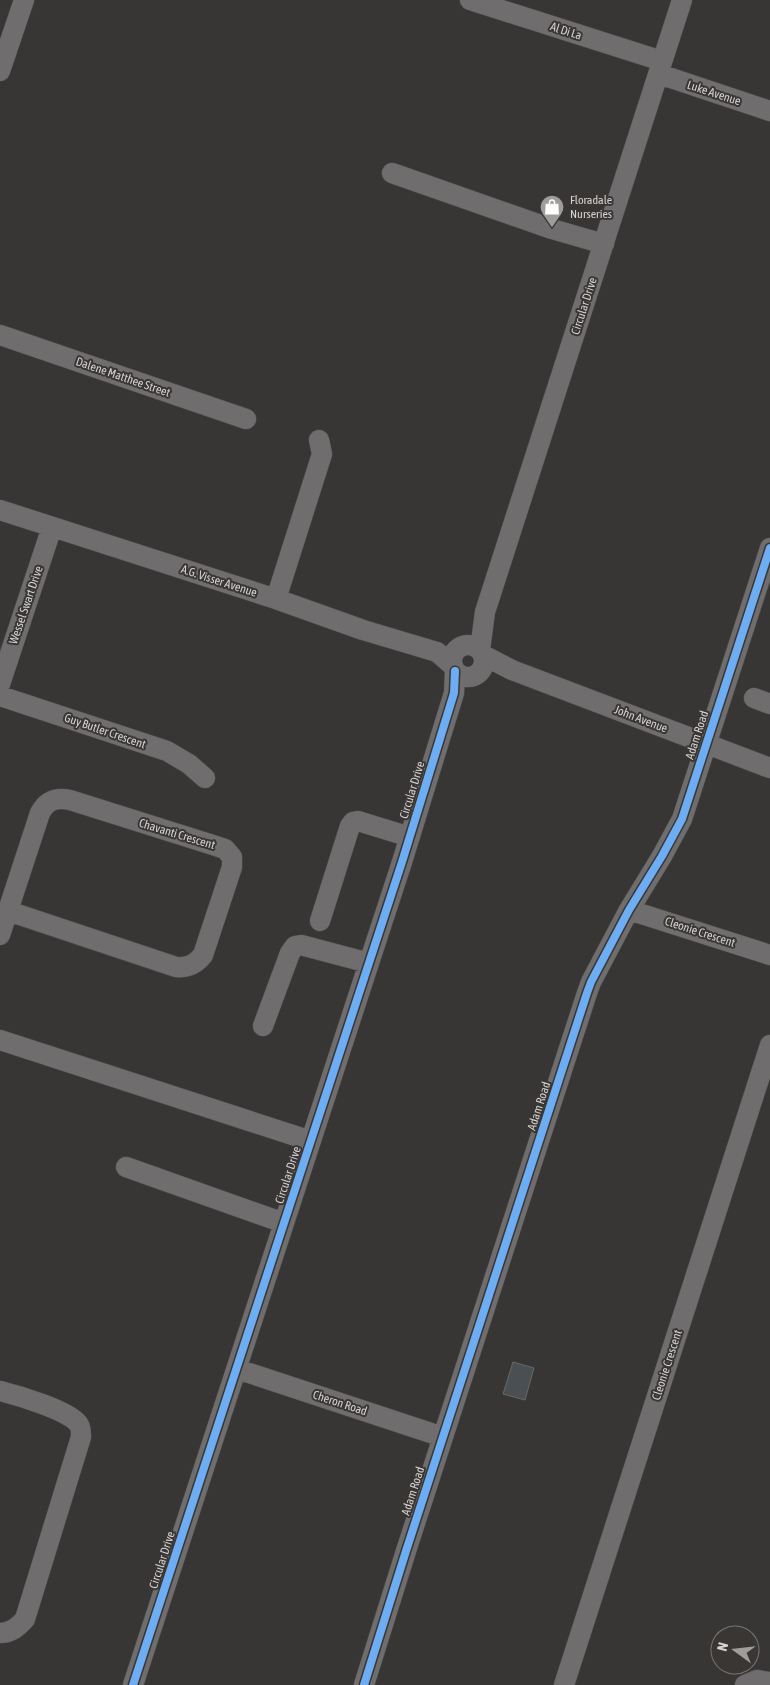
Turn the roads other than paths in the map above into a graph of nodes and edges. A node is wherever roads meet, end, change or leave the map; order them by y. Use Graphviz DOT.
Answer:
graph roads {
  1 [pos="24,0"];
  2 [pos="470,0"];
  3 [pos="682,0"];
  4 [pos="660,68"];
  5 [pos="0,71"];
  6 [pos="770,111"];
  7 [pos="392,173"];
  8 [pos="604,244"];
  9 [pos="0,334"];
  10 [pos="246,419"];
  11 [pos="319,440"];
  12 [pos="0,510"];
  13 [pos="52,527"];
  14 [pos="770,548"];
  15 [pos="276,599"];
  16 [pos="468,661"];
  17 [pos="0,684"];
  18 [pos="0,696"];
  19 [pos="706,744"];
  20 [pos="770,768"];
  21 [pos="205,778"];
  22 [pos="410,837"];
  23 [pos="630,910"];
  24 [pos="8,911"];
  25 [pos="320,921"];
  26 [pos="0,935"];
  27 [pos="770,955"];
  28 [pos="368,963"];
  29 [pos="263,1026"];
  30 [pos="0,1040"];
  31 [pos="770,1044"];
  32 [pos="310,1141"];
  33 [pos="126,1168"];
  34 [pos="284,1223"];
  35 [pos="236,1369"];
  36 [pos="0,1391"];
  37 [pos="443,1437"];
  38 [pos="0,1633"];
  39 [pos="770,1682"];
  40 [pos="133,1685"];
  41 [pos="364,1685"];
  42 [pos="564,1685"];
  43 [pos="746,1685"];
  1 -- 5 [label="street"];
  2 -- 4 [label="street, Al Di La"];
  3 -- 4 [label="street, Circular Drive"];
  4 -- 6 [label="street, Luke Avenue"];
  4 -- 8 [label="street, Circular Drive"];
  7 -- 8 [label="street"];
  8 -- 16 [label="street, Circular Drive"];
  9 -- 10 [label="street, Dalene Matthee Street"];
  11 -- 15 [label="street"];
  12 -- 13 [label="street, A.G. Visser Avenue"];
  13 -- 15 [label="street, A.G. Visser Avenue"];
  13 -- 17 [label="street, Wessel Swart Drive"];
  14 -- 19 [label="street, Adam Road"];
  15 -- 16 [label="street, A.G. Visser Avenue"];
  16 -- 19 [label="street, John Avenue"];
  16 -- 22 [label="street, Circular Drive"];
  18 -- 21 [label="street, Guy Butler Crescent"];
  19 -- 20 [label="street, John Avenue"];
  19 -- 23 [label="street, Adam Road"];
  22 -- 25 [label="street"];
  22 -- 28 [label="street, Circular Drive"];
  23 -- 27 [label="street, Cleonie Crescent"];
  23 -- 37 [label="street, Adam Road"];
  24 -- 24 [label="street, Chavanti Crescent"];
  24 -- 26 [label="street, Chavanti Crescent"];
  28 -- 29 [label="street"];
  28 -- 32 [label="street, Circular Drive"];
  30 -- 32 [label="street"];
  31 -- 42 [label="street, Cleonie Crescent"];
  32 -- 34 [label="street, Circular Drive"];
  33 -- 34 [label="street"];
  34 -- 35 [label="street, Circular Drive"];
  35 -- 37 [label="street, Cheron Road"];
  35 -- 40 [label="street, Circular Drive"];
  36 -- 38 [label="street"];
  37 -- 41 [label="street, Adam Road"];
  39 -- 43 [label="street"];
}
